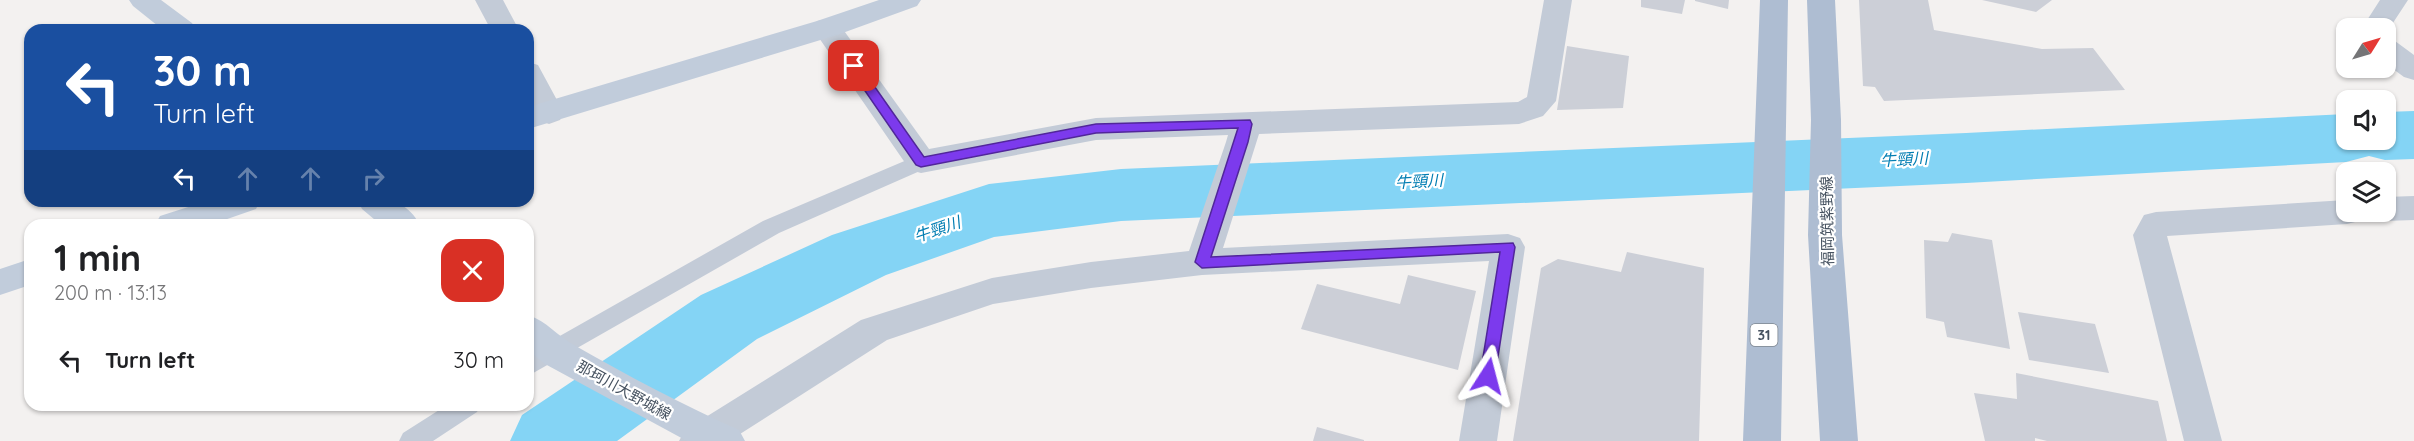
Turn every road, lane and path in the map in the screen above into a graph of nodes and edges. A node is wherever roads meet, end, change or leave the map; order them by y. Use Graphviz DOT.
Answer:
graph roads {
  1 [pos="143,0"];
  2 [pos="489,0"];
  3 [pos="907,0"];
  4 [pos="1558,0"];
  5 [pos="1774,0"];
  6 [pos="1821,0"];
  7 [pos="2394,0"];
  8 [pos="2382,18"];
  9 [pos="174,24"];
  10 [pos="502,24"];
  11 [pos="827,28"];
  12 [pos="2396,56"];
  13 [pos="2414,70"];
  14 [pos="534,95"];
  15 [pos="539,115"];
  16 [pos="1244,133"];
  17 [pos="921,162"];
  18 [pos="226,207"];
  19 [pos="381,207"];
  20 [pos="2414,208"];
  21 [pos="2396,209"];
  22 [pos="2336,213"];
  23 [pos="190,219"];
  24 [pos="396,219"];
  25 [pos="1204,254"];
  26 [pos="24,274"];
  27 [pos="0,282"];
  28 [pos="542,350"];
  29 [pos="459,411"];
  30 [pos="705,435"];
  31 [pos="412,441"];
  32 [pos="1478,441"];
  33 [pos="1762,441"];
  34 [pos="1839,441"];
  35 [pos="2203,441"];
  1 -- 9 [label="street"];
  2 -- 10 [label="street"];
  3 -- 11 [label="street"];
  4 -- 16 [label="street"];
  5 -- 33 [label="main road, 31"];
  6 -- 34 [label="main road, 福岡筑紫野線"];
  7 -- 8 [label="street"];
  11 -- 15 [label="street"];
  11 -- 17 [label="street"];
  12 -- 13 [label="street"];
  14 -- 15 [label="street"];
  16 -- 17 [label="street"];
  16 -- 25 [label="street"];
  17 -- 28 [label="lane"];
  18 -- 23 [label="street"];
  19 -- 24 [label="street"];
  20 -- 21 [label="street"];
  22 -- 35 [label="street"];
  25 -- 30 [label="street"];
  25 -- 32 [label="street"];
  26 -- 27 [label="street"];
  28 -- 30 [label="street, 那珂川大野城線"];
  29 -- 31 [label="lane"];
}
